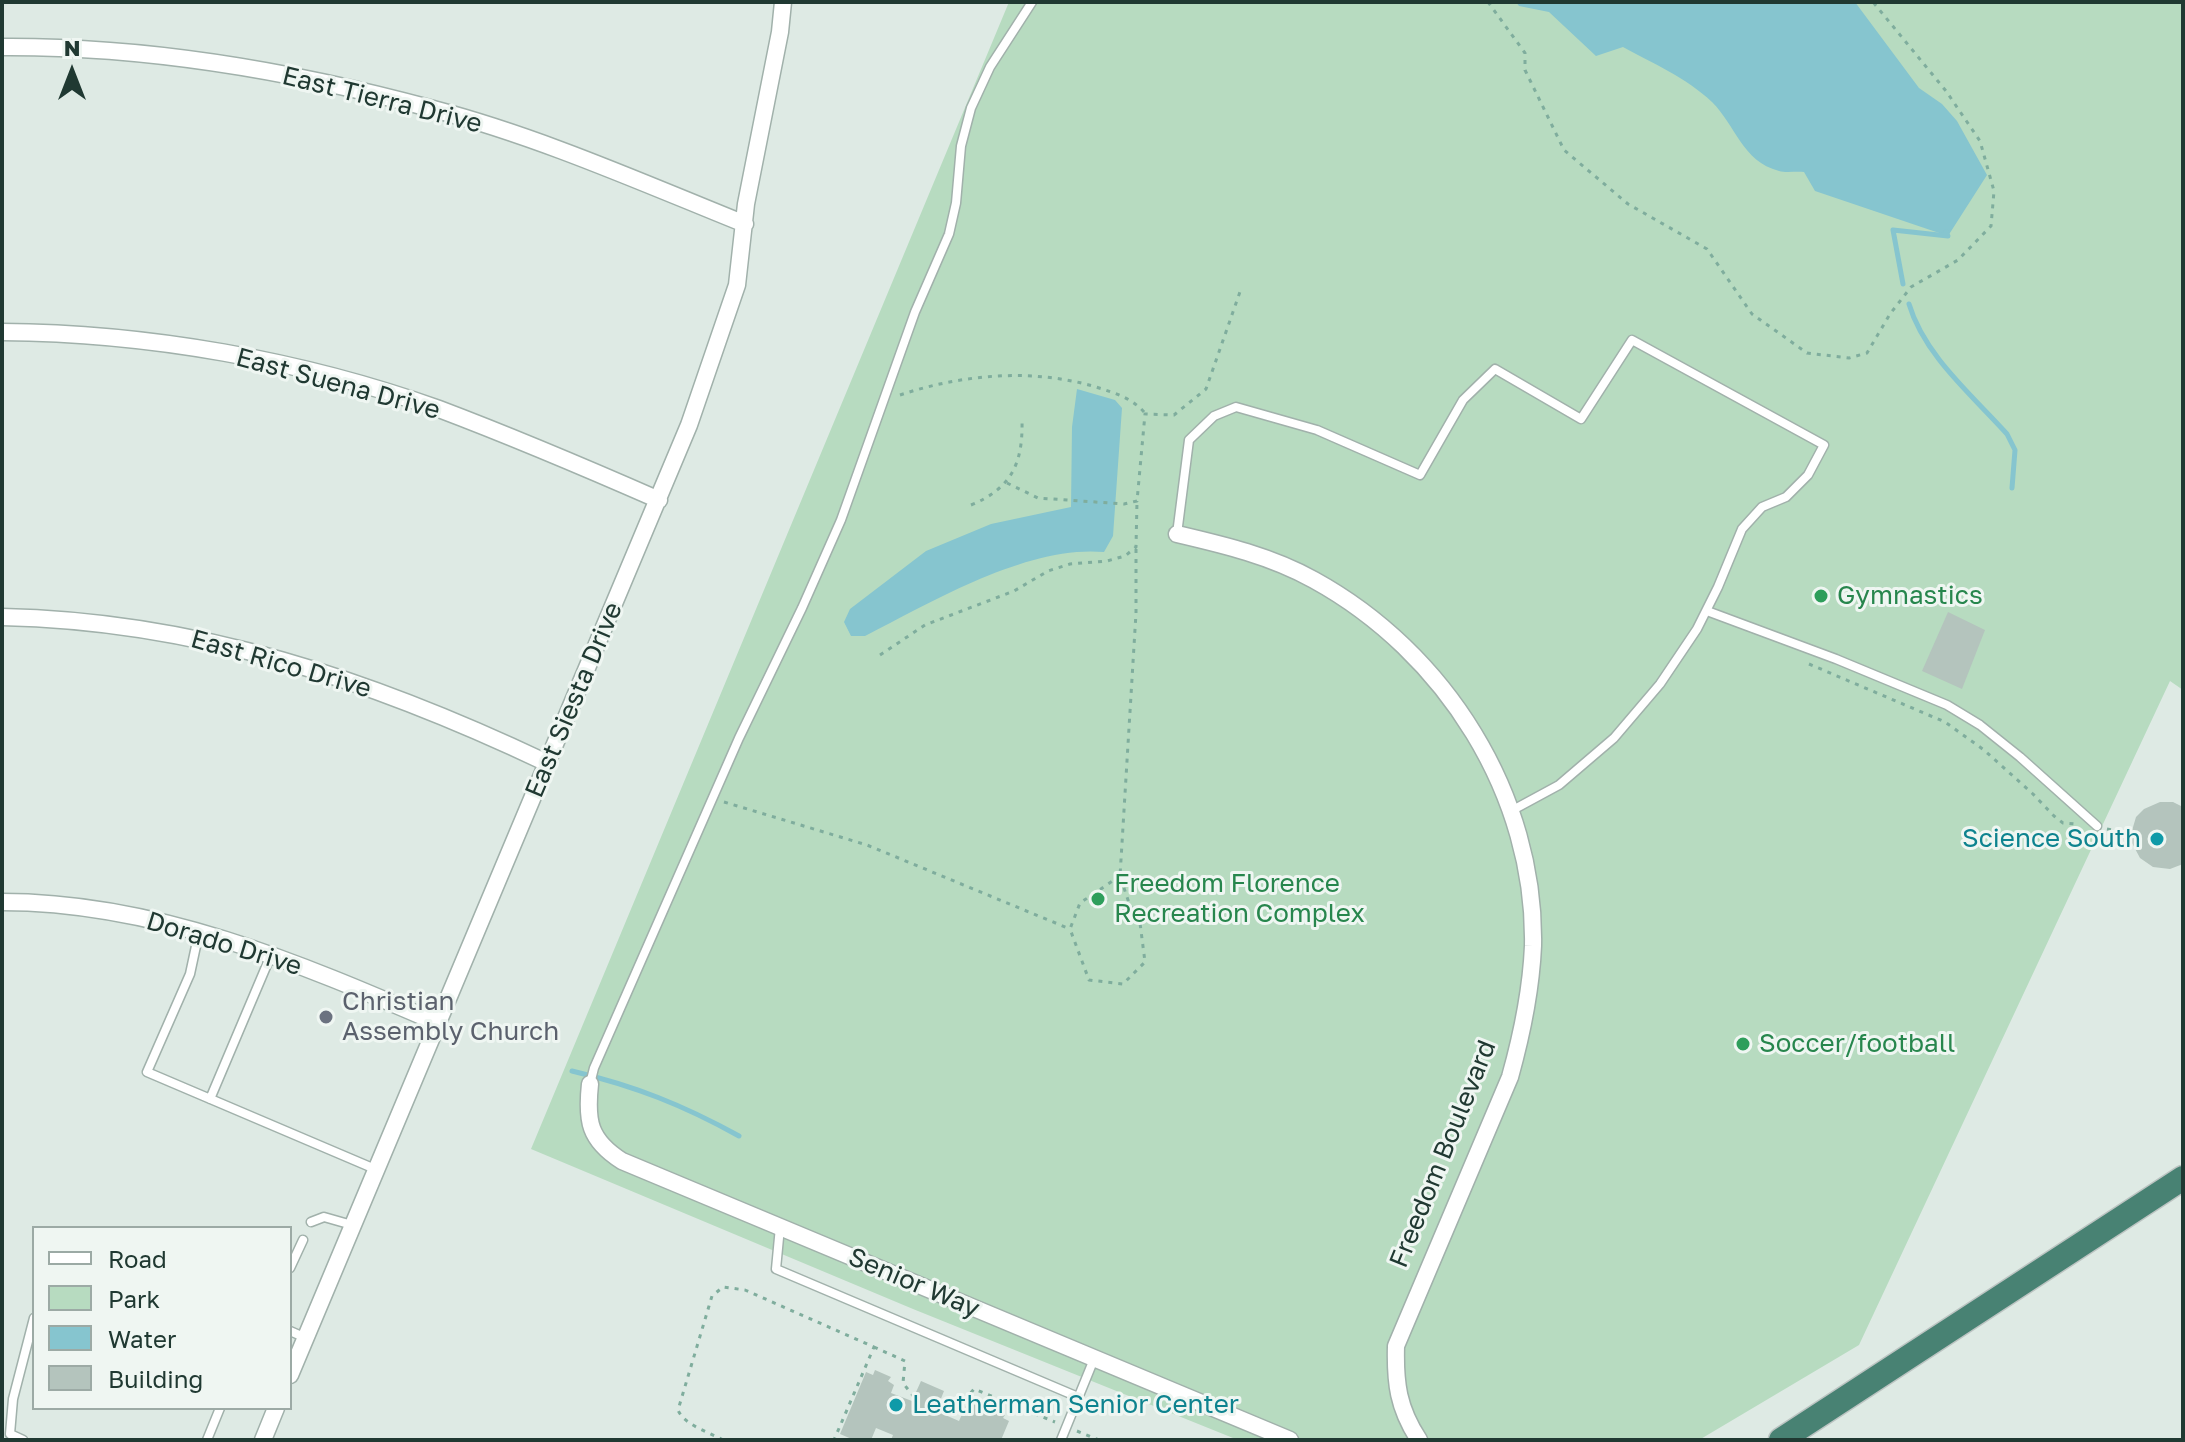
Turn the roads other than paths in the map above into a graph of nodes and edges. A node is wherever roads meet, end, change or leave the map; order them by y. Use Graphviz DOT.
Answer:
graph roads {
  1 [pos="783,2"];
  2 [pos="1032,2"];
  3 [pos="2,47"];
  4 [pos="745,224"];
  5 [pos="2,332"];
  6 [pos="659,500"];
  7 [pos="1177,534"];
  8 [pos="1707,611"];
  9 [pos="2,617"];
  10 [pos="547,763"];
  11 [pos="1510,812"];
  12 [pos="2097,826"];
  13 [pos="2,902"];
  14 [pos="199,932"];
  15 [pos="271,955"];
  16 [pos="438,1023"];
  17 [pos="592,1076"];
  18 [pos="210,1099"];
  19 [pos="376,1170"];
  20 [pos="2183,1178"];
  21 [pos="311,1222"];
  22 [pos="353,1225"];
  23 [pos="780,1227"];
  24 [pos="303,1240"];
  25 [pos="292,1264"];
  26 [pos="32,1328"];
  27 [pos="298,1335"];
  28 [pos="1094,1359"];
  29 [pos="292,1365"];
  30 [pos="1078,1397"];
  31 [pos="218,1410"];
  32 [pos="275,1410"];
  33 [pos="1413,1438"];
  34 [pos="23,1440"];
  35 [pos="207,1440"];
  36 [pos="263,1440"];
  37 [pos="1061,1440"];
  38 [pos="1290,1440"];
  39 [pos="1781,1440"];
  1 -- 4 [label="street, East Siesta Drive"];
  2 -- 17 [label="lane"];
  3 -- 4 [label="street, East Tierra Drive"];
  4 -- 6 [label="street, East Siesta Drive"];
  5 -- 6 [label="street, East Suena Drive"];
  6 -- 10 [label="street, East Siesta Drive"];
  7 -- 8 [label="lane"];
  7 -- 11 [label="street, Freedom Boulevard"];
  8 -- 11 [label="lane"];
  8 -- 12 [label="lane"];
  9 -- 10 [label="street, East Rico Drive"];
  10 -- 16 [label="street, East Siesta Drive"];
  11 -- 33 [label="street, Freedom Boulevard"];
  13 -- 14 [label="street, Dorado Drive"];
  14 -- 15 [label="street, Dorado Drive"];
  14 -- 18 [label="lane"];
  15 -- 16 [label="street, Dorado Drive"];
  15 -- 18 [label="lane"];
  16 -- 19 [label="street, East Siesta Drive"];
  17 -- 23 [label="street, Senior Way"];
  18 -- 19 [label="lane"];
  19 -- 22 [label="street, East Siesta Drive"];
  20 -- 39 [label="highway"];
  21 -- 22 [label="lane"];
  22 -- 27 [label="street, East Siesta Drive"];
  23 -- 28 [label="street, Senior Way"];
  23 -- 30 [label="lane"];
  24 -- 25 [label="lane"];
  26 -- 34 [label="lane"];
  27 -- 29 [label="street, East Siesta Drive"];
  28 -- 30 [label="lane"];
  28 -- 38 [label="street, Senior Way"];
  30 -- 37 [label="lane"];
  31 -- 35 [label="lane"];
  32 -- 36 [label="street"];
}
